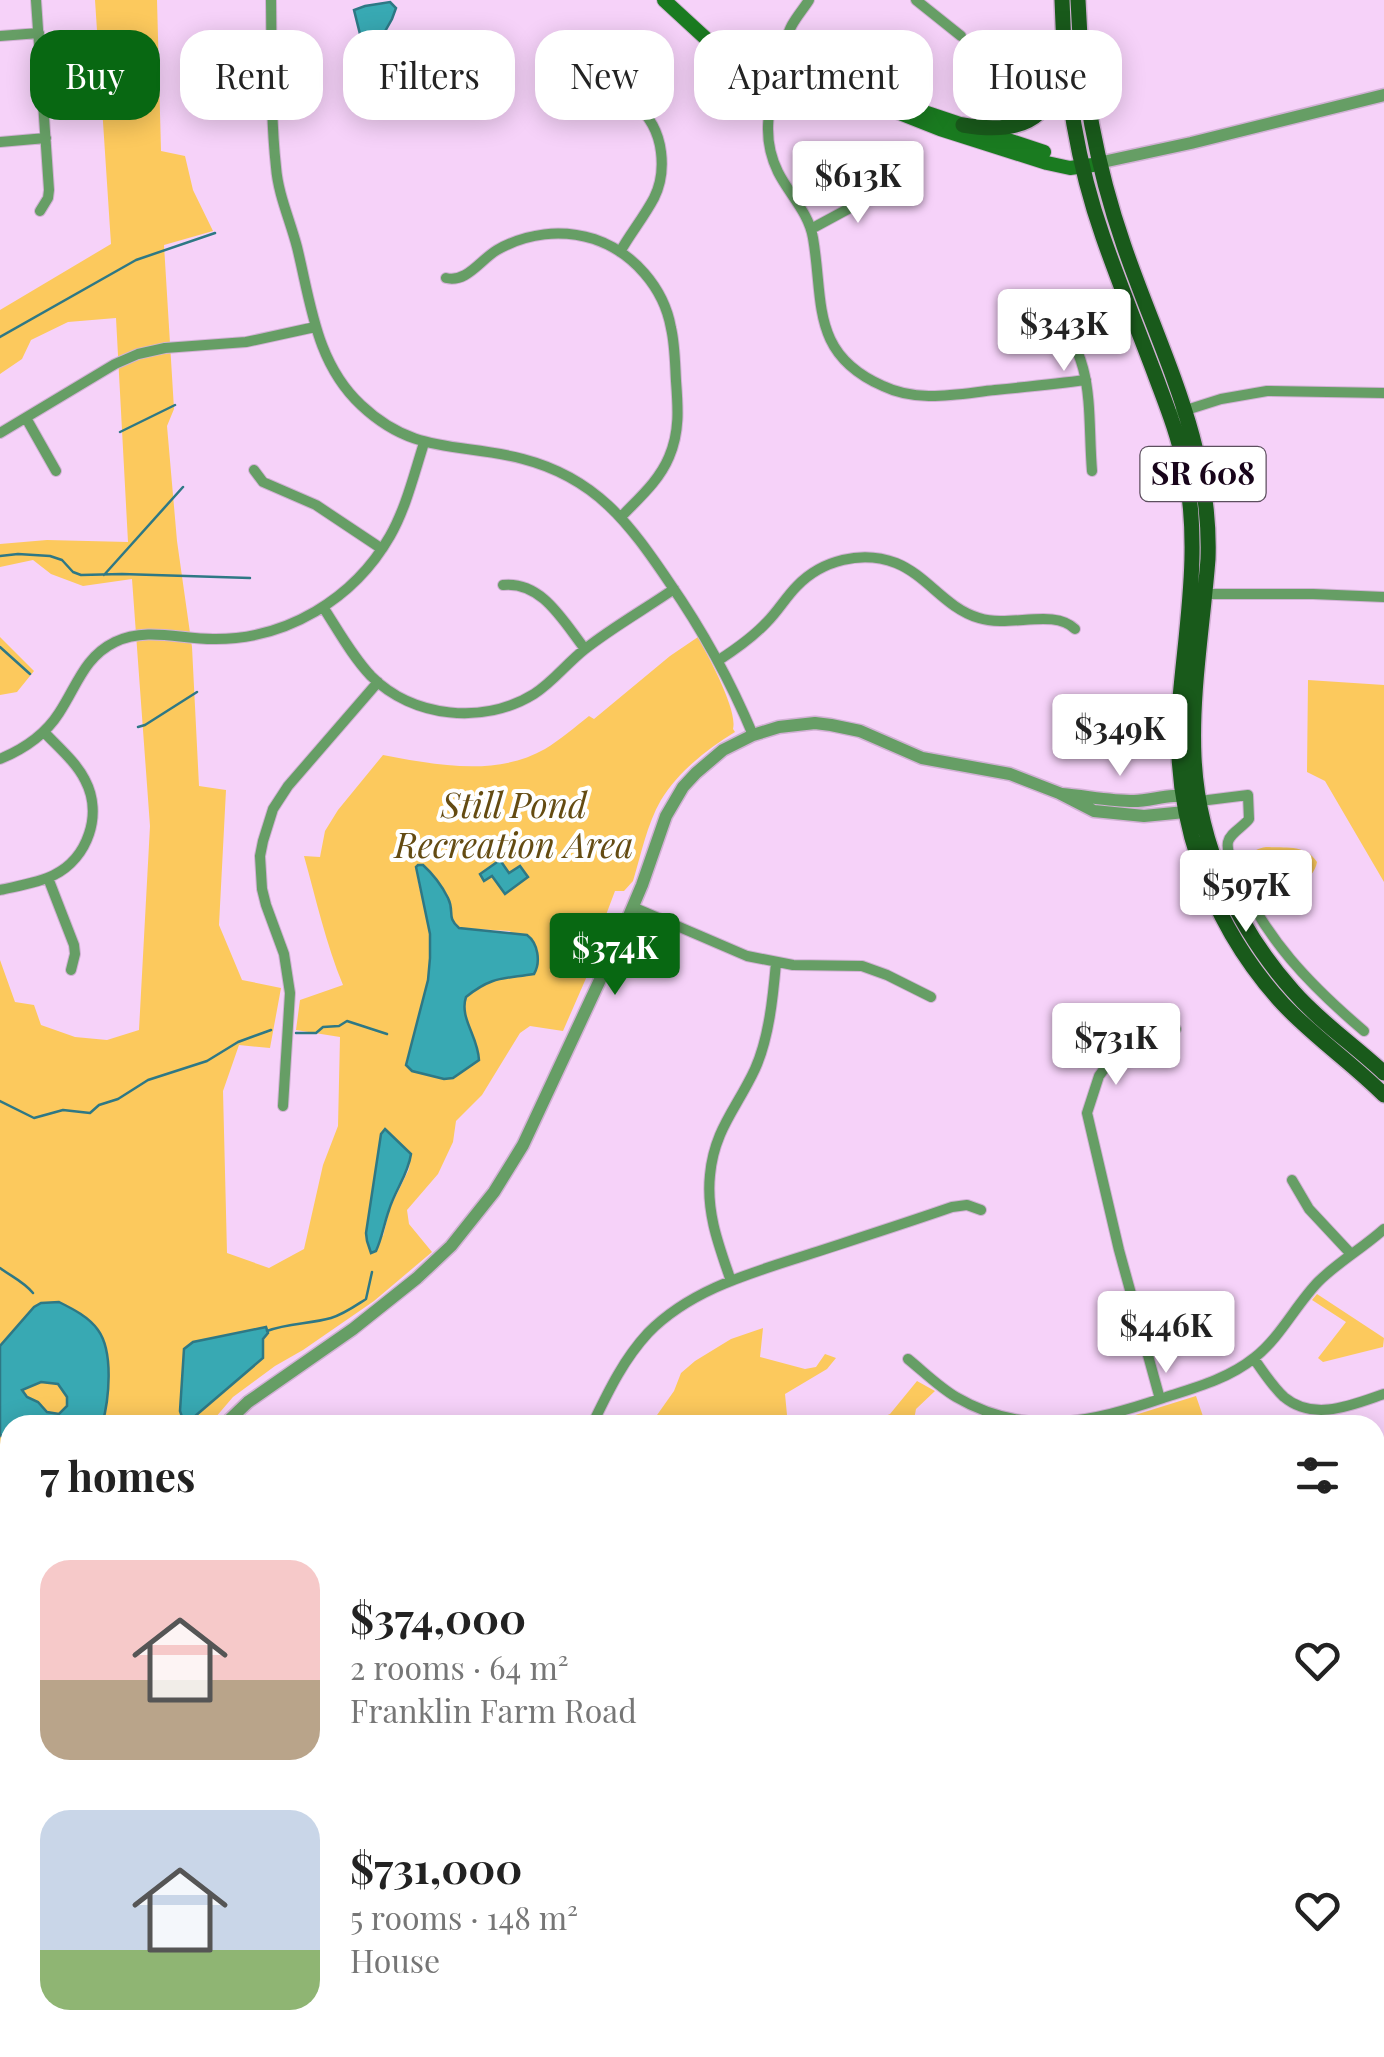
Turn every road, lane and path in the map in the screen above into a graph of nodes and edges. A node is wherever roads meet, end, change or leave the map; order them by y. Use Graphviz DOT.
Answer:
graph roads {
  1 [pos="36,0"];
  2 [pos="271,0"];
  3 [pos="664,0"];
  4 [pos="810,0"];
  5 [pos="916,0"];
  6 [pos="1062,0"];
  7 [pos="1078,0"];
  8 [pos="1062,22"];
  9 [pos="38,30"];
  10 [pos="696,30"];
  11 [pos="790,30"];
  12 [pos="954,30"];
  13 [pos="30,34"];
  14 [pos="0,36"];
  15 [pos="1384,95"];
  16 [pos="933,115"];
  17 [pos="45,120"];
  18 [pos="650,120"];
  19 [pos="767,120"];
  20 [pos="916,120"];
  21 [pos="963,125"];
  22 [pos="46,138"];
  23 [pos="0,142"];
  24 [pos="1087,164"];
  25 [pos="885,189"];
  26 [pos="40,211"];
  27 [pos="811,229"];
  28 [pos="620,252"];
  29 [pos="446,278"];
  30 [pos="1047,309"];
  31 [pos="315,327"];
  32 [pos="1086,380"];
  33 [pos="1384,392"];
  34 [pos="1177,413"];
  35 [pos="26,418"];
  36 [pos="0,434"];
  37 [pos="424,443"];
  38 [pos="254,470"];
  39 [pos="56,471"];
  40 [pos="1092,471"];
  41 [pos="621,517"];
  42 [pos="382,549"];
  43 [pos="503,585"];
  44 [pos="674,590"];
  45 [pos="1206,594"];
  46 [pos="1384,597"];
  47 [pos="323,608"];
  48 [pos="1075,630"];
  49 [pos="585,648"];
  50 [pos="719,660"];
  51 [pos="378,682"];
  52 [pos="44,732"];
  53 [pos="753,735"];
  54 [pos="0,759"];
  55 [pos="1200,802"];
  56 [pos="1184,804"];
  57 [pos="48,878"];
  58 [pos="0,890"];
  59 [pos="634,907"];
  60 [pos="776,963"];
  61 [pos="72,970"];
  62 [pos="931,997"];
  63 [pos="1176,1028"];
  64 [pos="1364,1031"];
  65 [pos="1384,1073"];
  66 [pos="1384,1095"];
  67 [pos="283,1106"];
  68 [pos="1292,1180"];
  69 [pos="981,1210"];
  70 [pos="1384,1229"];
  71 [pos="1351,1254"];
  72 [pos="731,1281"];
  73 [pos="908,1359"];
  74 [pos="1254,1359"];
  75 [pos="1384,1394"];
  76 [pos="1160,1400"];
  77 [pos="986,1412"];
  78 [pos="234,1415"];
  79 [pos="597,1415"];
  80 [pos="985,1415"];
  81 [pos="1002,1415"];
  82 [pos="1109,1415"];
  1 -- 9 [label="street"];
  2 -- 31 [label="street"];
  3 -- 10 [label="main road"];
  4 -- 11 [label="street"];
  5 -- 12 [label="street"];
  6 -- 8 [label="main road"];
  7 -- 24 [label="main road"];
  8 -- 21 [label="main road"];
  8 -- 24 [label="main road"];
  13 -- 14 [label="street"];
  15 -- 24 [label="street"];
  16 -- 21 [label="main road"];
  17 -- 22 [label="street"];
  18 -- 28 [label="street"];
  19 -- 27 [label="street"];
  20 -- 24 [label="main road"];
  21 -- 24 [label="main road"];
  22 -- 23 [label="street"];
  22 -- 26 [label="street"];
  24 -- 34 [label="main road, SR 608"];
  25 -- 27 [label="street"];
  27 -- 32 [label="street"];
  28 -- 29 [label="street"];
  28 -- 41 [label="street"];
  30 -- 32 [label="street"];
  31 -- 35 [label="street"];
  31 -- 37 [label="street"];
  32 -- 40 [label="street"];
  33 -- 34 [label="street"];
  34 -- 45 [label="main road, SR 608"];
  34 -- 56 [label="main road, SR 608"];
  35 -- 36 [label="street"];
  35 -- 39 [label="street"];
  37 -- 41 [label="street"];
  37 -- 42 [label="street"];
  38 -- 42 [label="street"];
  41 -- 44 [label="street"];
  42 -- 47 [label="street"];
  43 -- 49 [label="street"];
  44 -- 49 [label="street"];
  44 -- 50 [label="street"];
  45 -- 46 [label="street"];
  45 -- 55 [label="main road, SR 608"];
  47 -- 51 [label="street"];
  47 -- 52 [label="street"];
  48 -- 50 [label="street"];
  49 -- 51 [label="street"];
  50 -- 53 [label="street"];
  51 -- 67 [label="street"];
  52 -- 54 [label="street"];
  52 -- 57 [label="street"];
  53 -- 56 [label="street"];
  53 -- 59 [label="street"];
  55 -- 56 [label="street"];
  55 -- 64 [label="street"];
  55 -- 65 [label="main road, SR 608"];
  56 -- 66 [label="main road, SR 608"];
  57 -- 58 [label="street"];
  57 -- 61 [label="street"];
  59 -- 60 [label="street"];
  59 -- 78 [label="street"];
  60 -- 62 [label="street"];
  60 -- 72 [label="street"];
  63 -- 76 [label="street"];
  68 -- 71 [label="street"];
  69 -- 72 [label="street"];
  70 -- 71 [label="street"];
  71 -- 74 [label="street"];
  72 -- 79 [label="street"];
  73 -- 77 [label="street"];
  74 -- 75 [label="street"];
  74 -- 76 [label="street"];
  76 -- 82 [label="street"];
  77 -- 80 [label="street"];
  77 -- 81 [label="street"];
}
